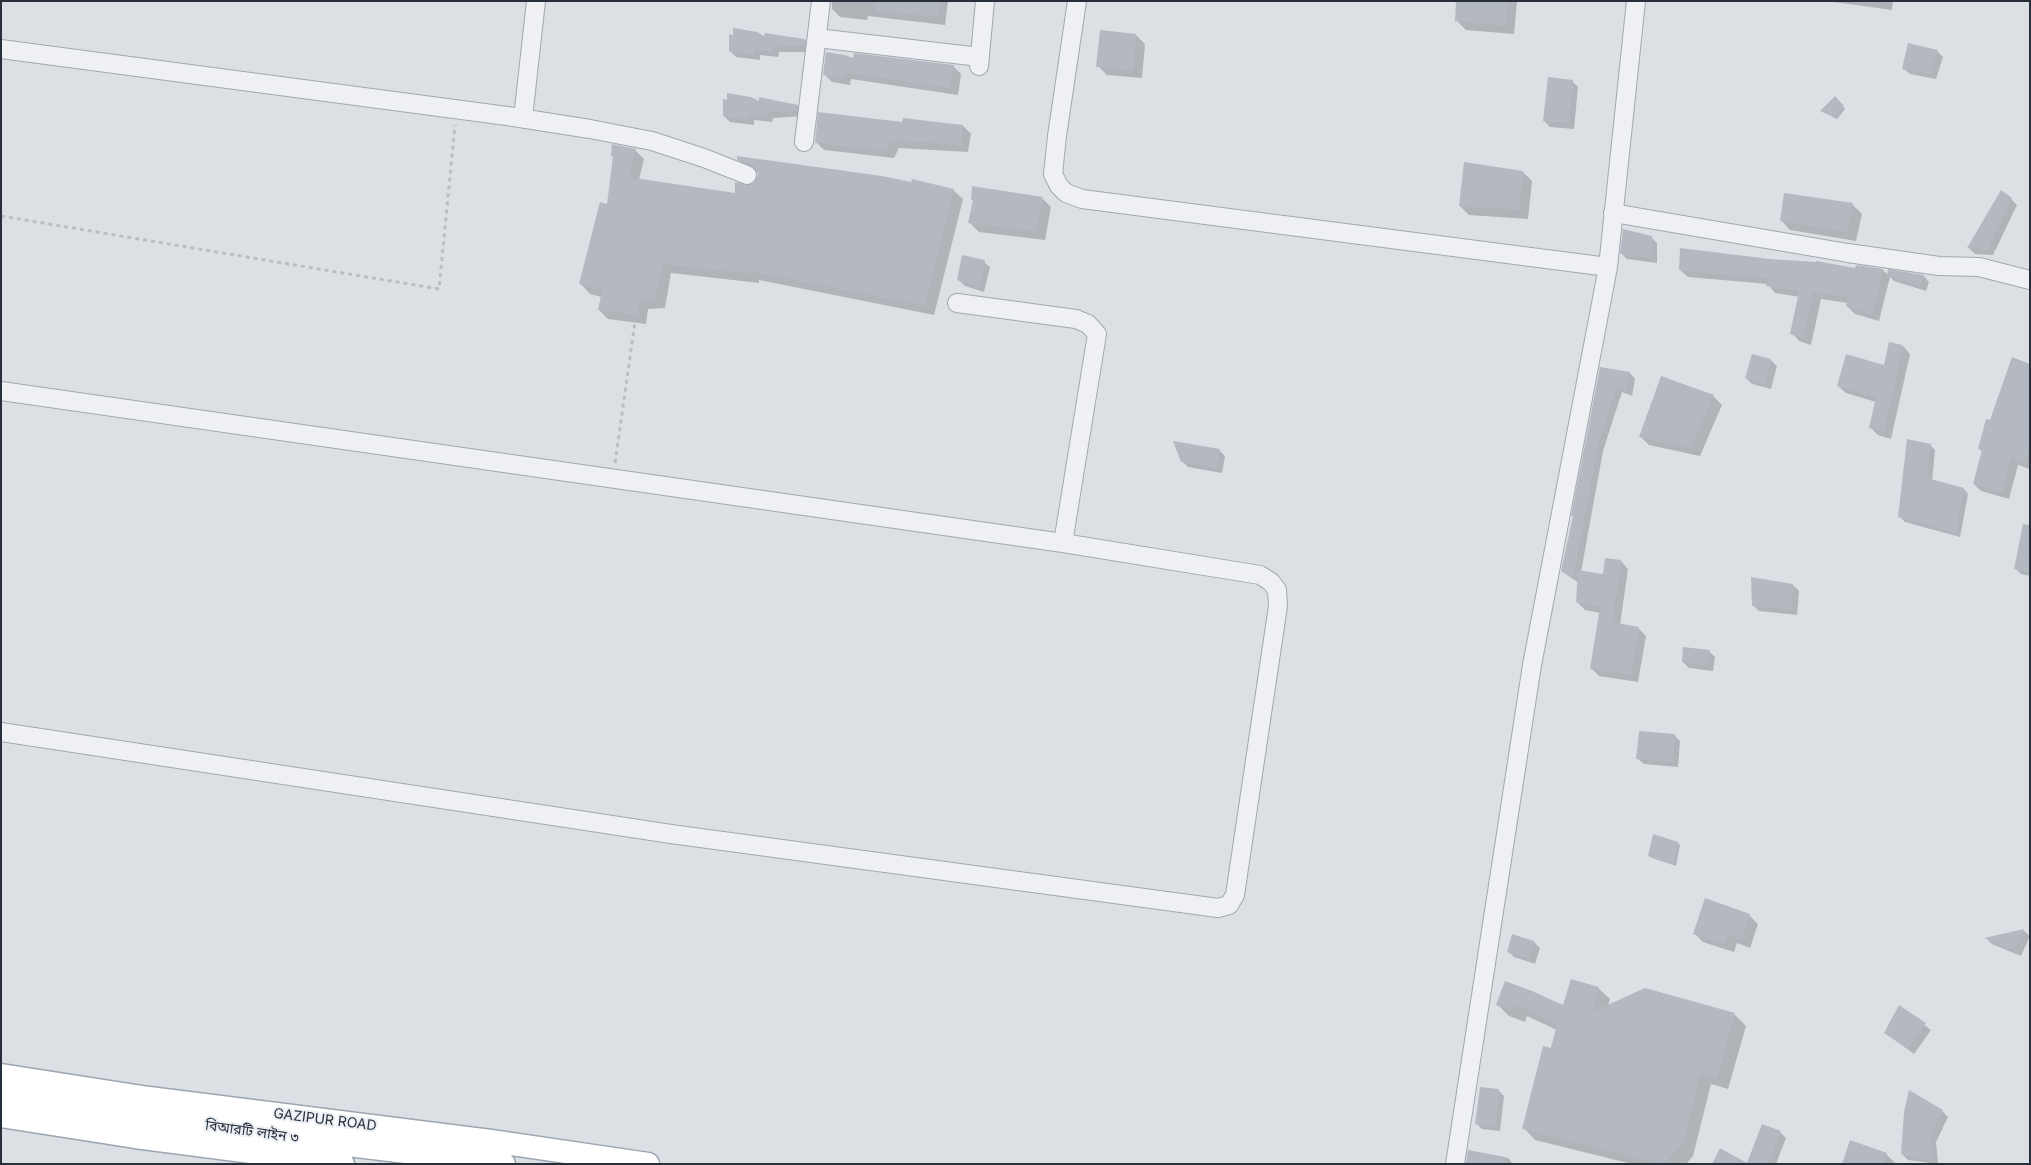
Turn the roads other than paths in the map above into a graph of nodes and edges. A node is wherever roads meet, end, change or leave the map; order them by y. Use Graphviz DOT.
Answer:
graph roads {
  1 [pos="536,1"];
  2 [pos="822,1"];
  3 [pos="986,1"];
  4 [pos="1077,1"];
  5 [pos="1636,1"];
  6 [pos="817,38"];
  7 [pos="1,49"];
  8 [pos="522,118"];
  9 [pos="804,142"];
  10 [pos="747,175"];
  11 [pos="1613,212"];
  12 [pos="1608,267"];
  13 [pos="2030,280"];
  14 [pos="957,303"];
  15 [pos="1,391"];
  16 [pos="1063,543"];
  17 [pos="1,732"];
  18 [pos="1,1075"];
  19 [pos="1,1096"];
  20 [pos="1,1116"];
  21 [pos="343,1164"];
  22 [pos="504,1164"];
  23 [pos="648,1164"];
  24 [pos="1455,1164"];
  1 -- 8 [label="street"];
  2 -- 6 [label="street"];
  3 -- 6 [label="street"];
  4 -- 12 [label="street"];
  5 -- 11 [label="street"];
  6 -- 9 [label="street"];
  7 -- 8 [label="street"];
  8 -- 10 [label="street"];
  11 -- 12 [label="street"];
  11 -- 13 [label="street"];
  12 -- 24 [label="street"];
  14 -- 16 [label="street"];
  15 -- 16 [label="street"];
  16 -- 17 [label="street"];
  18 -- 23 [label="main road, GAZIPUR ROAD"];
  19 -- 22 [label="main road, বিআরটি লাইন ৩"];
  20 -- 21 [label="main road"];
}
